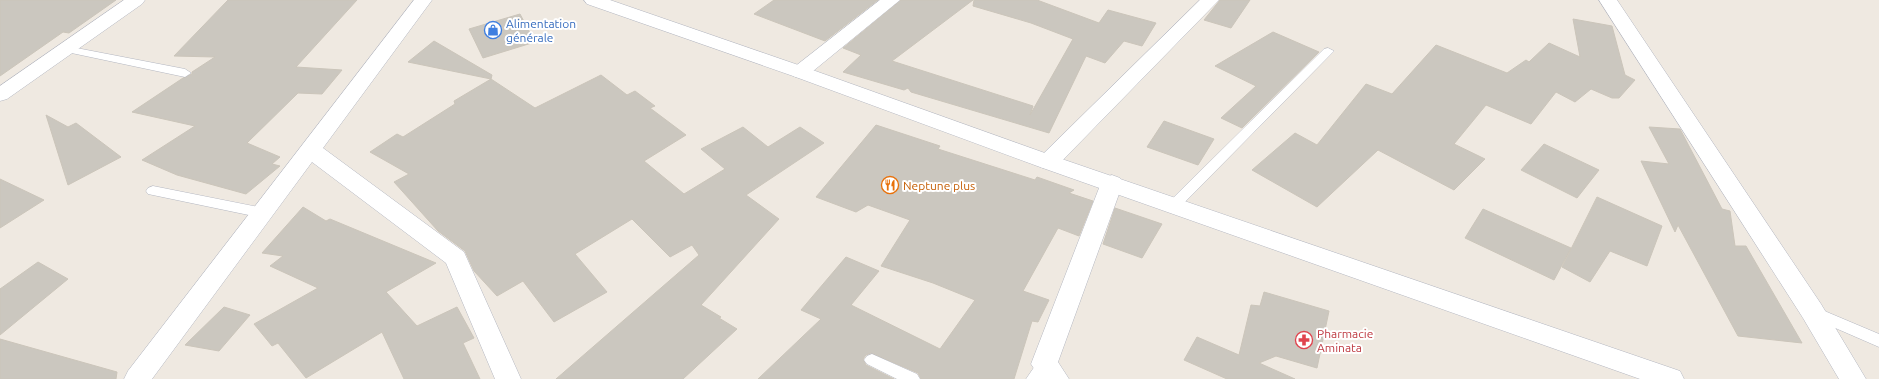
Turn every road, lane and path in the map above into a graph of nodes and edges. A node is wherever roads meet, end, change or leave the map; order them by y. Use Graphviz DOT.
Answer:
graph roads {
  1 [pos="136,0"];
  2 [pos="423,0"];
  3 [pos="593,0"];
  4 [pos="890,0"];
  5 [pos="1210,0"];
  6 [pos="1608,0"];
  7 [pos="66,49"];
  8 [pos="1328,51"];
  9 [pos="800,72"];
  10 [pos="185,73"];
  11 [pos="0,95"];
  12 [pos="310,150"];
  13 [pos="1048,162"];
  14 [pos="1112,183"];
  15 [pos="153,191"];
  16 [pos="1174,205"];
  17 [pos="263,213"];
  18 [pos="1812,311"];
  19 [pos="1879,341"];
  20 [pos="872,360"];
  21 [pos="1045,374"];
  22 [pos="137,379"];
  23 [pos="508,379"];
  24 [pos="912,379"];
  25 [pos="1672,379"];
  26 [pos="1853,379"];
  1 -- 7 [label="street"];
  2 -- 12 [label="street"];
  3 -- 9 [label="street"];
  4 -- 9 [label="street"];
  5 -- 13 [label="street"];
  6 -- 18 [label="street"];
  7 -- 10 [label="lane"];
  7 -- 11 [label="street"];
  8 -- 16 [label="lane"];
  9 -- 13 [label="street"];
  12 -- 17 [label="street"];
  12 -- 23 [label="street"];
  13 -- 14 [label="street"];
  14 -- 16 [label="street"];
  14 -- 21 [label="street"];
  15 -- 17 [label="lane"];
  16 -- 25 [label="street"];
  17 -- 22 [label="street"];
  18 -- 19 [label="lane"];
  18 -- 26 [label="street"];
  20 -- 24 [label="lane"];
}
